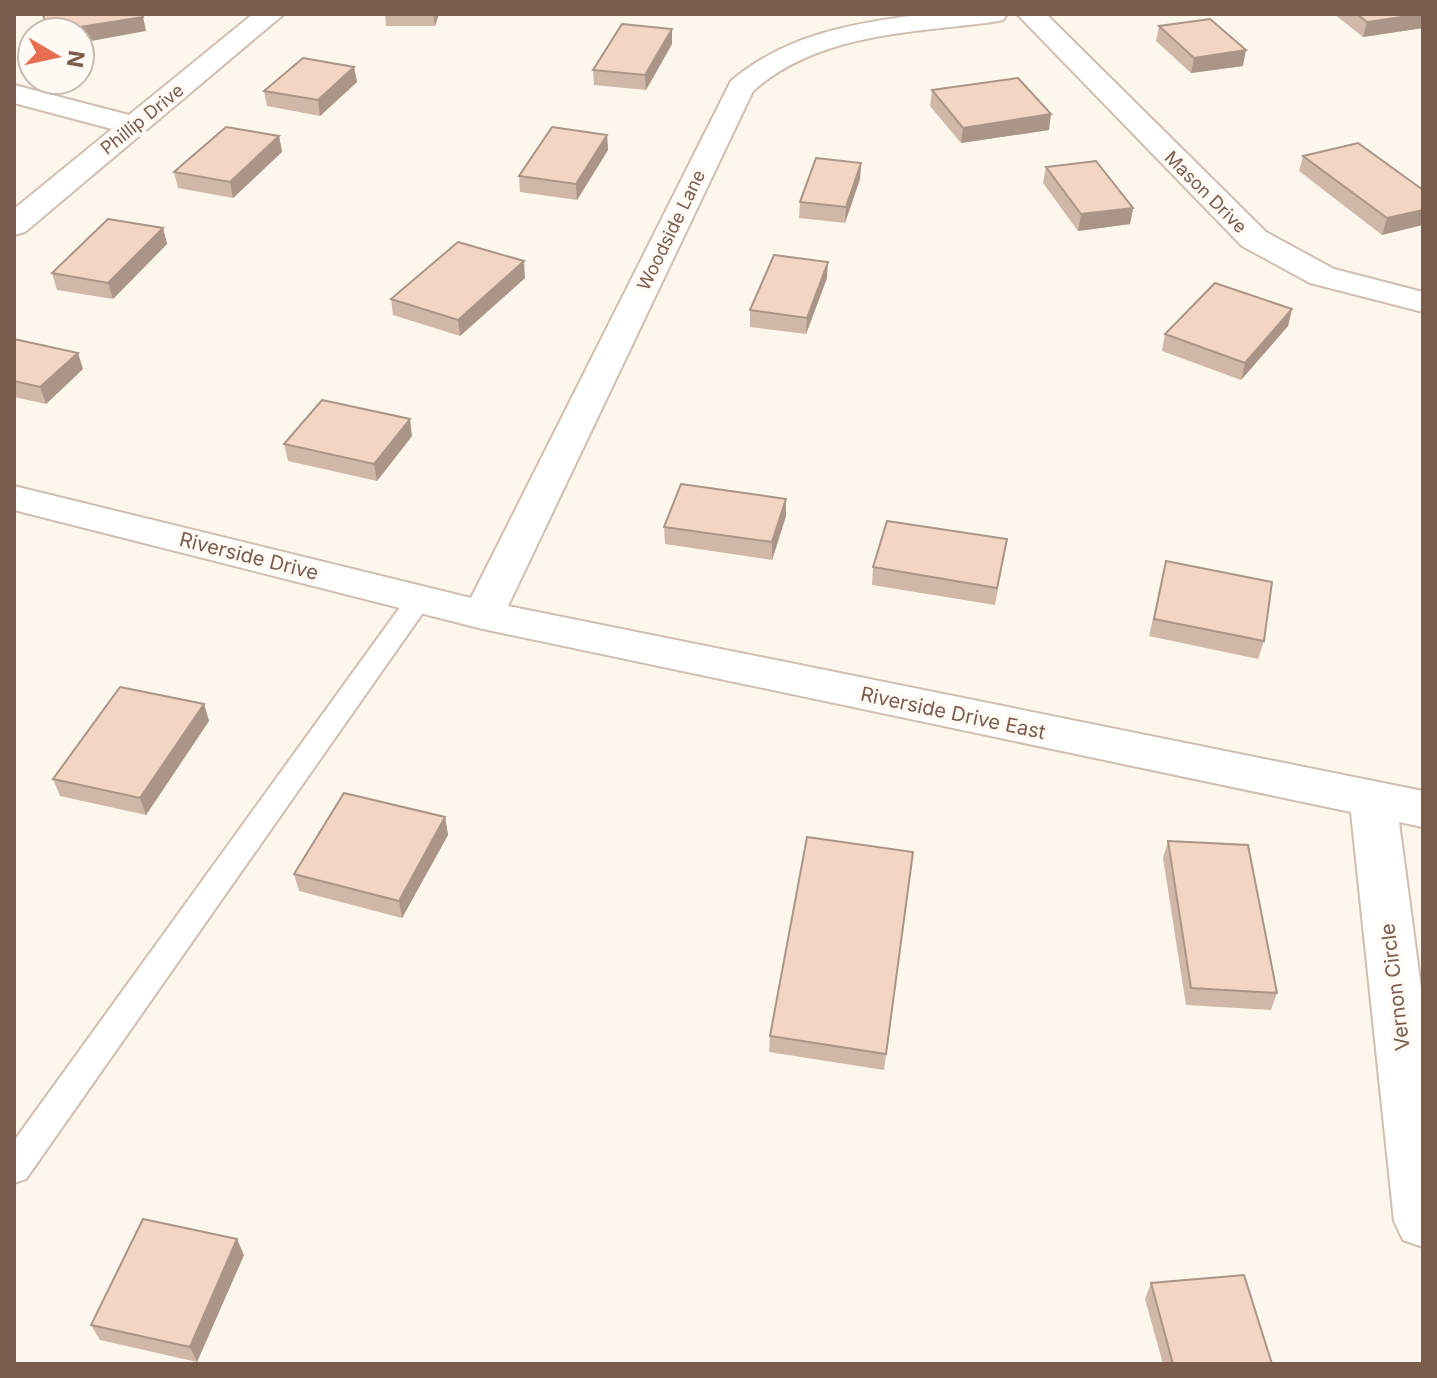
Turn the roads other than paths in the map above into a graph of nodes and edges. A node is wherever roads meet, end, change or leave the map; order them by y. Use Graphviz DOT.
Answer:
graph roads {
  1 [pos="270,14"];
  2 [pos="993,14"];
  3 [pos="1031,14"];
  4 [pos="14,94"];
  5 [pos="134,126"];
  6 [pos="14,225"];
  7 [pos="1423,302"];
  8 [pos="14,498"];
  9 [pos="420,598"];
  10 [pos="483,615"];
  11 [pos="1373,800"];
  12 [pos="1423,809"];
  13 [pos="14,1168"];
  14 [pos="1423,1221"];
  1 -- 5 [label="street, Phillip Drive"];
  2 -- 10 [label="street, Woodside Lane"];
  3 -- 7 [label="street, Mason Drive"];
  4 -- 5 [label="street"];
  5 -- 6 [label="street, Phillip Drive"];
  8 -- 9 [label="street, Riverside Drive"];
  9 -- 10 [label="street, Riverside Drive"];
  9 -- 13 [label="lane"];
  10 -- 11 [label="street, Riverside Drive East"];
  11 -- 12 [label="street, Riverside Drive East"];
  11 -- 14 [label="street, Vernon Circle"];
}
